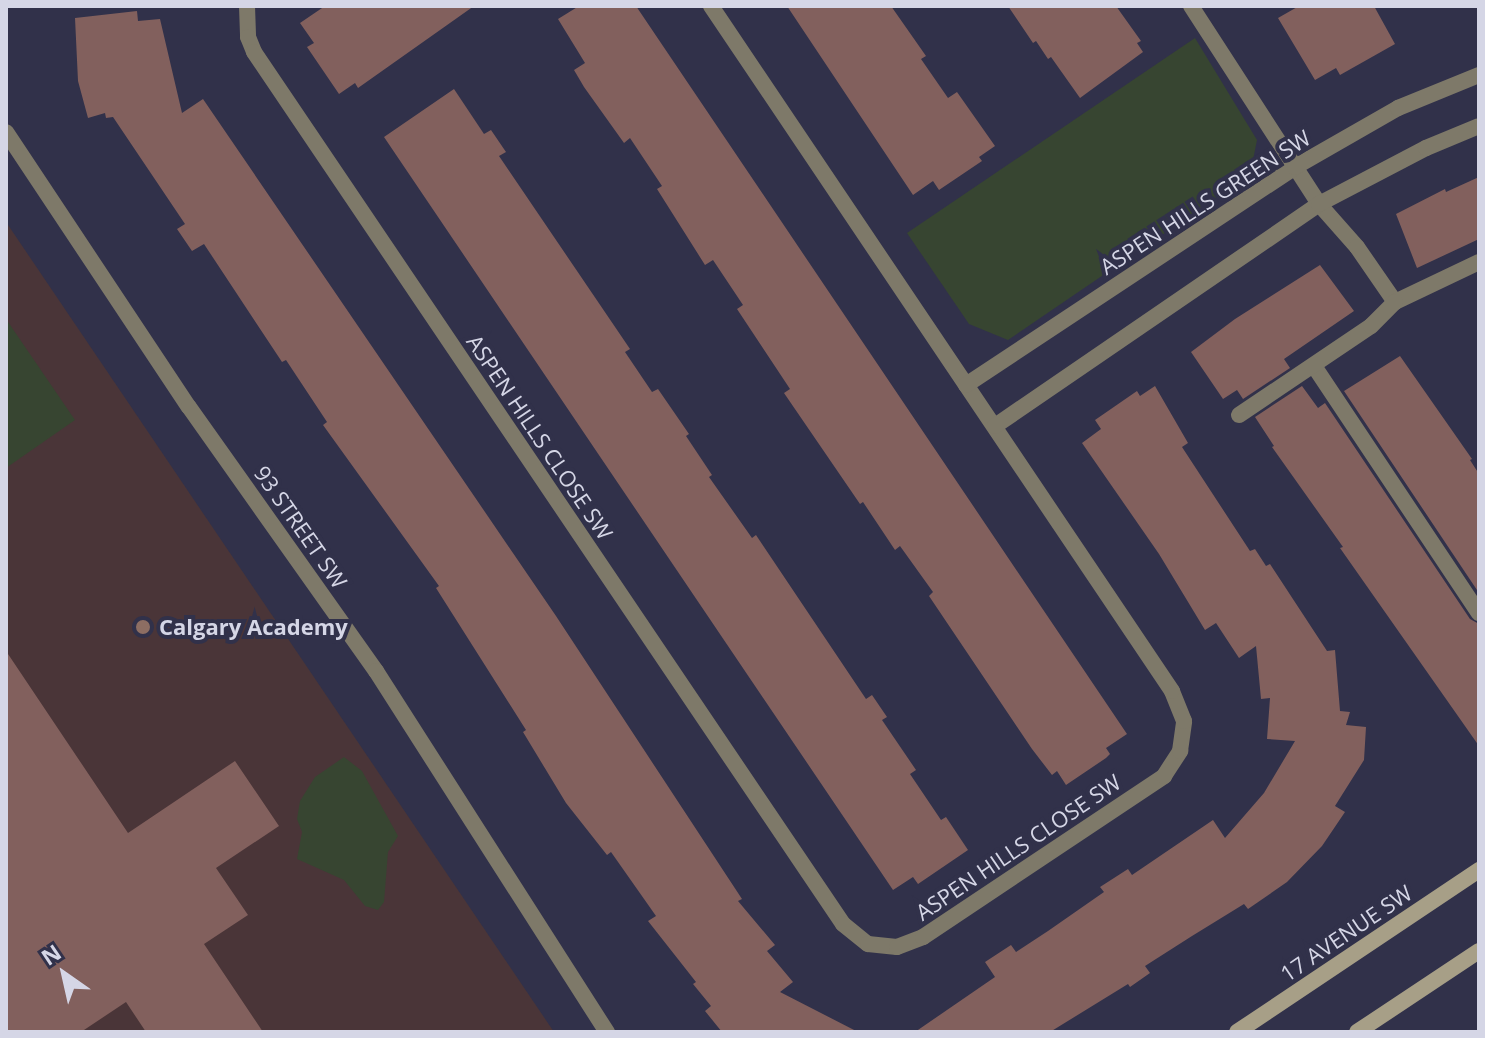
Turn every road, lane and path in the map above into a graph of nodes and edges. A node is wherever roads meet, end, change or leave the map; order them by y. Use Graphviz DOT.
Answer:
graph roads {
  1 [pos="247,6"];
  2 [pos="711,6"];
  3 [pos="1191,6"];
  4 [pos="1479,75"];
  5 [pos="1479,126"];
  6 [pos="6,132"];
  7 [pos="1295,167"];
  8 [pos="1319,204"];
  9 [pos="1479,262"];
  10 [pos="1395,302"];
  11 [pos="1314,366"];
  12 [pos="966,385"];
  13 [pos="1239,415"];
  14 [pos="995,426"];
  15 [pos="1479,613"];
  16 [pos="1479,870"];
  17 [pos="1479,951"];
  18 [pos="607,1032"];
  19 [pos="1237,1032"];
  20 [pos="1357,1032"];
  1 -- 14 [label="street, ASPEN HILLS CLOSE SW"];
  2 -- 12 [label="street, ASPEN HILLS CLOSE SW"];
  3 -- 7 [label="street"];
  4 -- 7 [label="street, ASPEN HILLS GREEN SW"];
  5 -- 8 [label="street"];
  6 -- 18 [label="street, 93 STREET SW"];
  7 -- 8 [label="street"];
  7 -- 12 [label="street, ASPEN HILLS GREEN SW"];
  8 -- 10 [label="street"];
  8 -- 14 [label="street"];
  9 -- 10 [label="street"];
  10 -- 11 [label="street"];
  11 -- 13 [label="street"];
  11 -- 15 [label="street"];
  12 -- 14 [label="street, ASPEN HILLS CLOSE SW"];
  16 -- 19 [label="main road, 17 AVENUE SW"];
  17 -- 20 [label="main road"];
}
